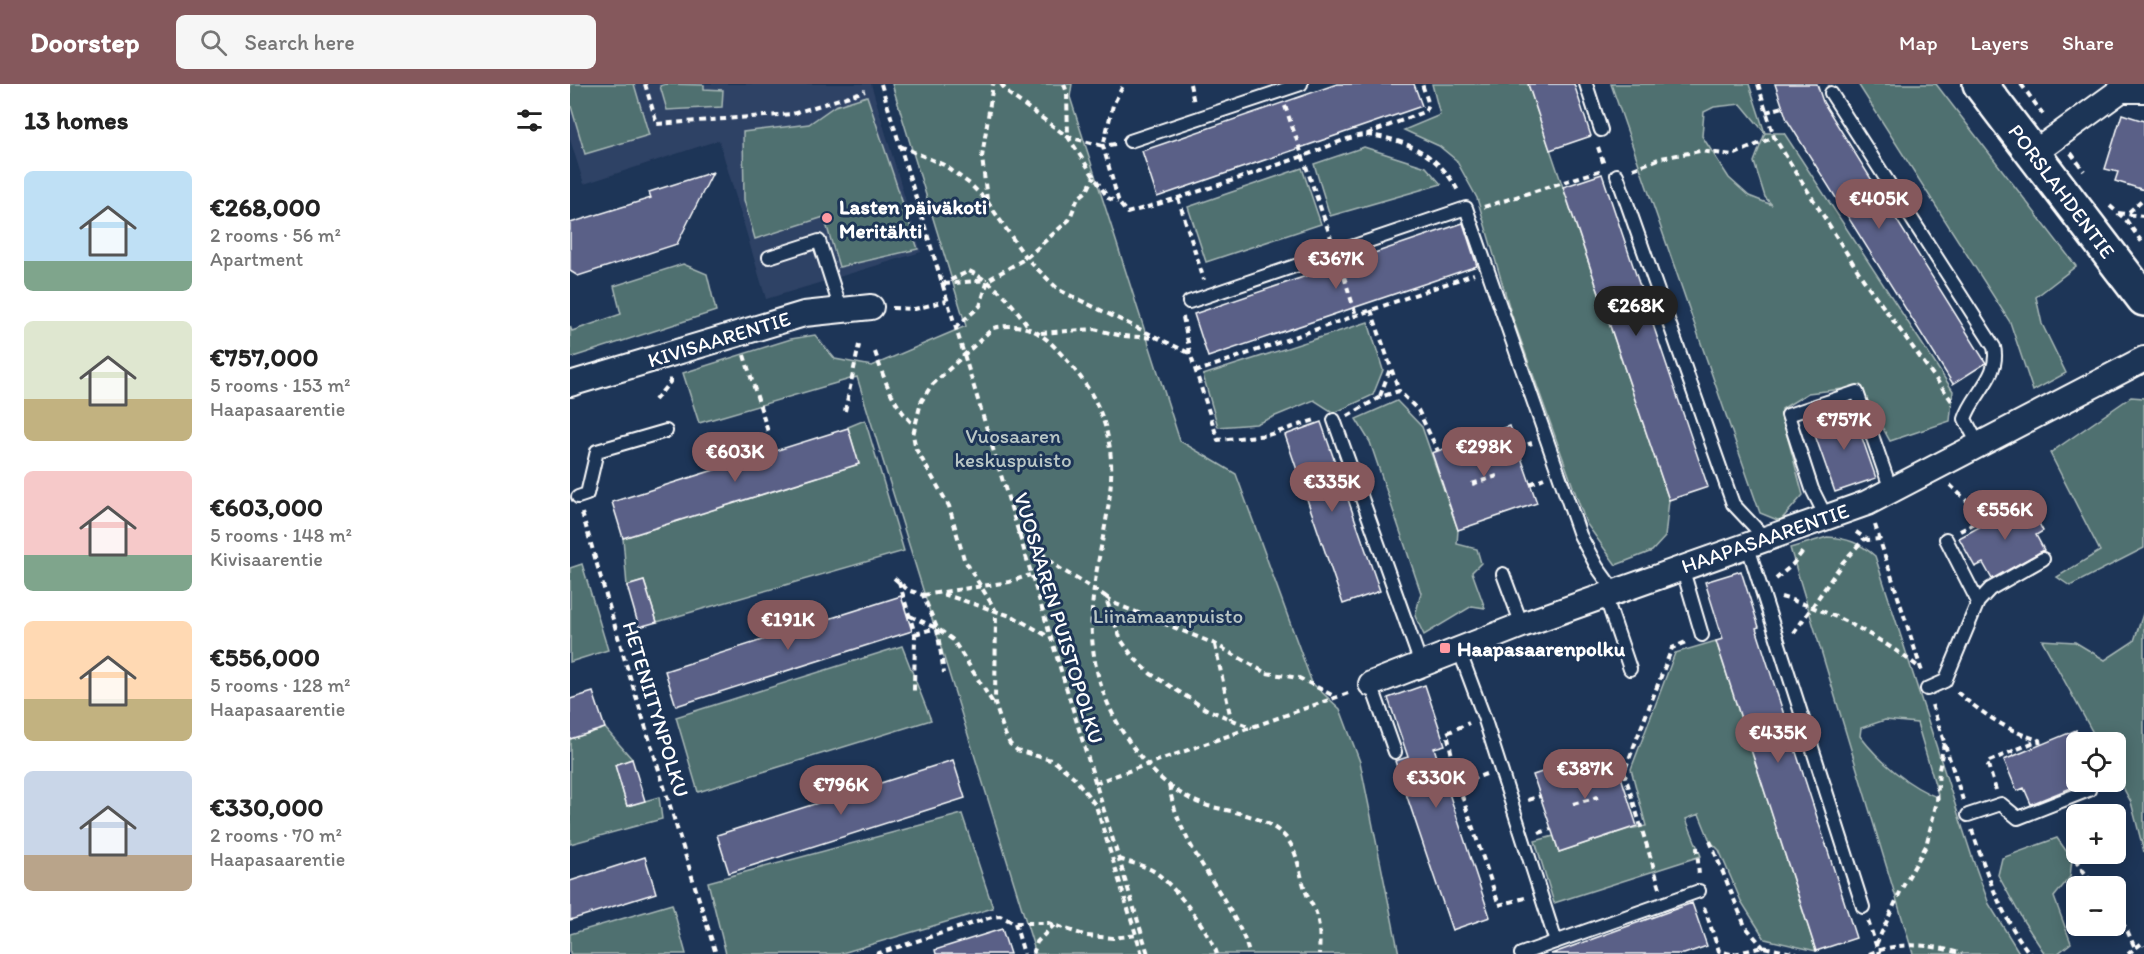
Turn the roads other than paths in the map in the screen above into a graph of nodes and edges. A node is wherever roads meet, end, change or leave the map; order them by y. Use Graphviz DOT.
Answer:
graph roads {
  1 [pos="1301,84"];
  2 [pos="1586,84"];
  3 [pos="1980,84"];
  4 [pos="1279,88"];
  5 [pos="2144,90"];
  6 [pos="1831,93"];
  7 [pos="1601,130"];
  8 [pos="1130,141"];
  9 [pos="2034,153"];
  10 [pos="1617,175"];
  11 [pos="769,257"];
  12 [pos="2144,299"];
  13 [pos="1189,302"];
  14 [pos="871,307"];
  15 [pos="841,310"];
  16 [pos="2144,359"];
  17 [pos="570,384"];
  18 [pos="1335,422"];
  19 [pos="666,431"];
  20 [pos="1979,446"];
  21 [pos="1892,493"];
  22 [pos="578,497"];
  23 [pos="1826,516"];
  24 [pos="1946,539"];
  25 [pos="1755,541"];
  26 [pos="2043,559"];
  27 [pos="1682,567"];
  28 [pos="1503,574"];
  29 [pos="1610,593"];
  30 [pos="1978,602"];
  31 [pos="1522,625"];
  32 [pos="1702,635"];
  33 [pos="1460,650"];
  34 [pos="1421,664"];
  35 [pos="1630,669"];
  36 [pos="1371,684"];
  37 [pos="1927,689"];
  38 [pos="1395,752"];
  39 [pos="2084,792"];
  40 [pos="1968,815"];
  41 [pos="1699,891"];
  42 [pos="1863,907"];
  43 [pos="1556,942"];
  44 [pos="1521,954"];
  1 -- 4 [label="lane"];
  2 -- 7 [label="lane"];
  3 -- 9 [label="street, PORSLAHDENTIE"];
  4 -- 8 [label="lane"];
  5 -- 9 [label="street"];
  6 -- 20 [label="lane"];
  9 -- 12 [label="street, PORSLAHDENTIE"];
  10 -- 25 [label="lane"];
  11 -- 15 [label="lane"];
  13 -- 29 [label="lane"];
  14 -- 15 [label="street, KIVISAARENTIE"];
  15 -- 17 [label="street, KIVISAARENTIE"];
  16 -- 20 [label="street, HAAPASAARENTIE"];
  18 -- 34 [label="lane"];
  19 -- 22 [label="lane"];
  20 -- 21 [label="street, HAAPASAARENTIE"];
  21 -- 23 [label="street, HAAPASAARENTIE"];
  21 -- 23 [label="lane"];
  23 -- 25 [label="street, HAAPASAARENTIE"];
  24 -- 30 [label="lane"];
  25 -- 27 [label="street, HAAPASAARENTIE"];
  25 -- 42 [label="lane"];
  26 -- 30 [label="lane"];
  27 -- 29 [label="street, HAAPASAARENTIE"];
  27 -- 32 [label="lane"];
  28 -- 31 [label="lane"];
  29 -- 31 [label="street, HAAPASAARENTIE"];
  29 -- 35 [label="lane"];
  30 -- 37 [label="lane"];
  31 -- 33 [label="street, HAAPASAARENTIE"];
  33 -- 34 [label="street, HAAPASAARENTIE"];
  33 -- 43 [label="lane"];
  34 -- 36 [label="street, HAAPASAARENTIE"];
  36 -- 38 [label="lane"];
  39 -- 40 [label="lane"];
  41 -- 43 [label="lane"];
  43 -- 44 [label="lane"];
}
